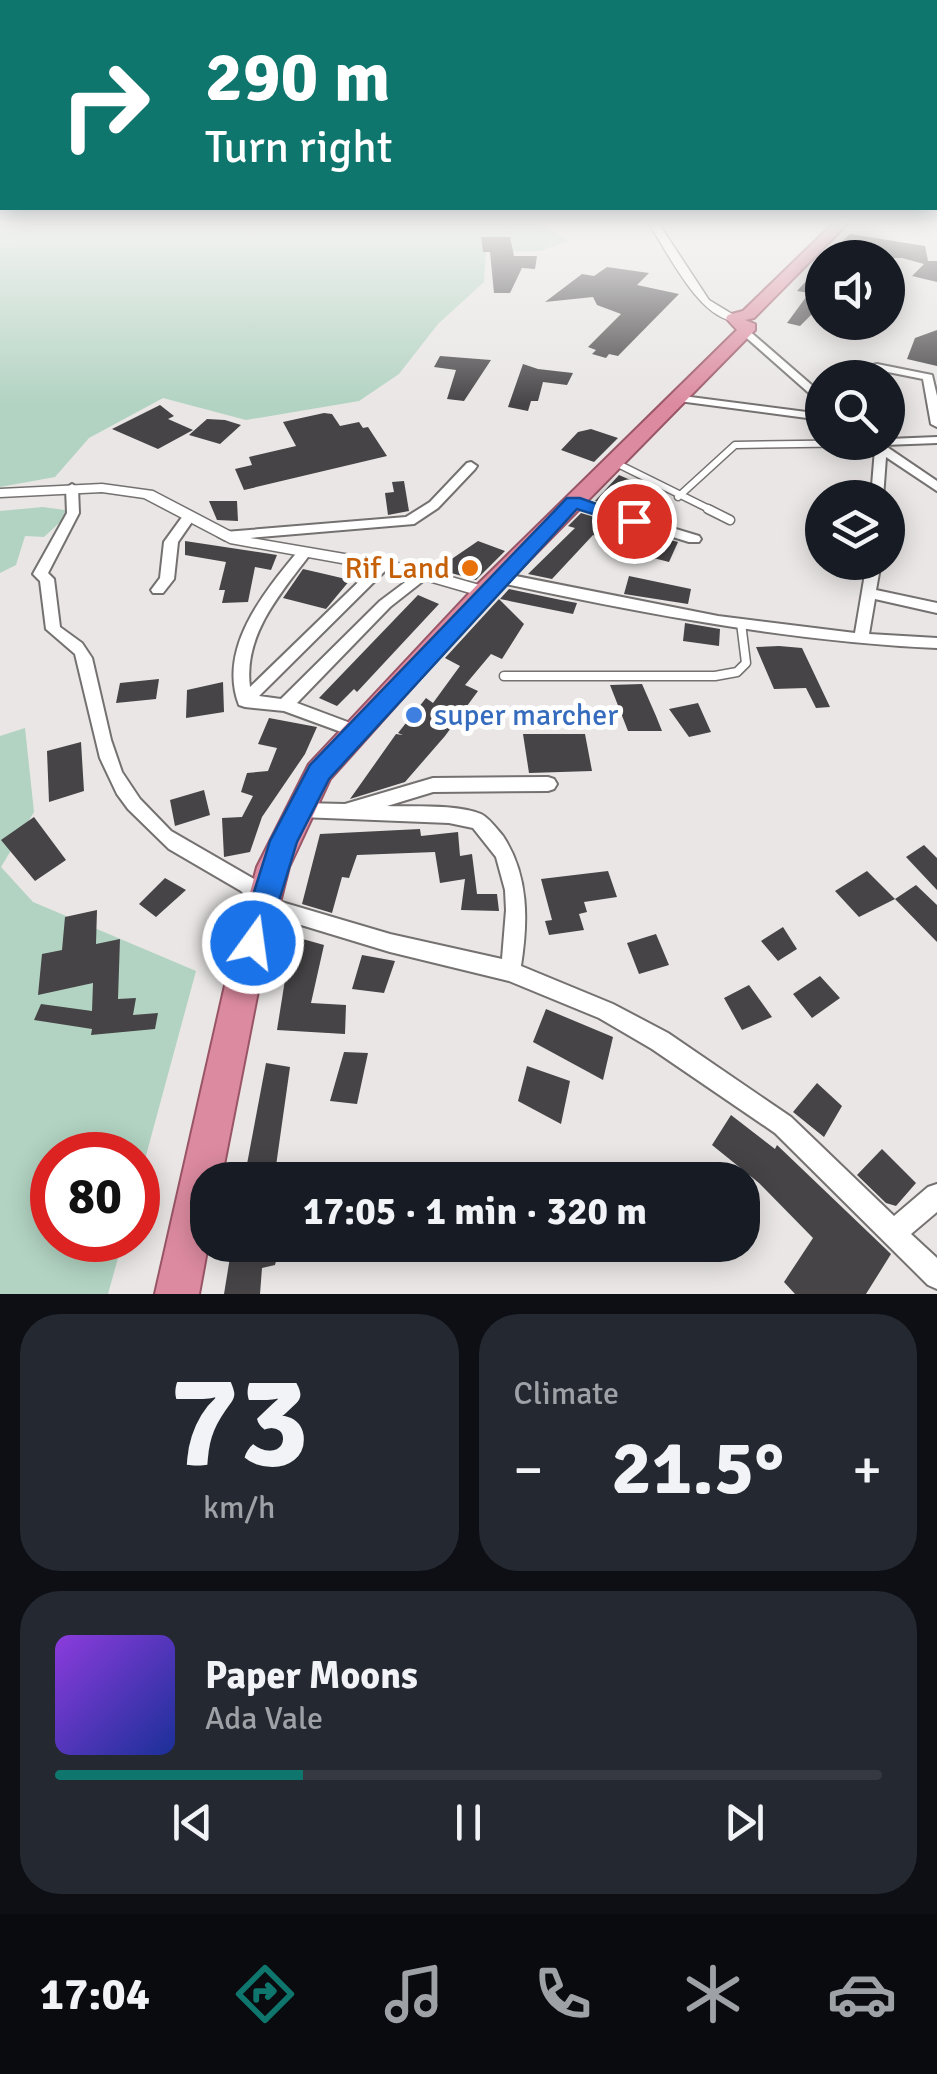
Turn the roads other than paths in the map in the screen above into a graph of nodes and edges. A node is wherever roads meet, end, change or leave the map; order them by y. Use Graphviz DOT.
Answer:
graph roads {
  1 [pos="698,284"];
  2 [pos="781,284"];
  3 [pos="785,284"];
  4 [pos="709,300"];
  5 [pos="745,321"];
  6 [pos="905,372"];
  7 [pos="805,382"];
  8 [pos="676,398"];
  9 [pos="805,415"];
  10 [pos="937,424"];
  11 [pos="937,440"];
  12 [pos="905,442"];
  13 [pos="805,445"];
  14 [pos="901,460"];
  15 [pos="612,461"];
  16 [pos="471,466"];
  17 [pos="937,486"];
  18 [pos="72,488"];
  19 [pos="0,493"];
  20 [pos="678,496"];
  21 [pos="573,502"];
  22 [pos="190,516"];
  23 [pos="730,520"];
  24 [pos="225,536"];
  25 [pos="694,540"];
  26 [pos="304,553"];
  27 [pos="382,567"];
  28 [pos="426,574"];
  29 [pos="872,580"];
  30 [pos="492,585"];
  31 [pos="158,590"];
  32 [pos="870,593"];
  33 [pos="937,608"];
  34 [pos="741,623"];
  35 [pos="861,639"];
  36 [pos="937,643"];
  37 [pos="504,676"];
  38 [pos="245,701"];
  39 [pos="284,705"];
  40 [pos="355,731"];
  41 [pos="548,784"];
  42 [pos="301,810"];
  43 [pos="339,813"];
  44 [pos="262,905"];
  45 [pos="510,970"];
  46 [pos="937,1196"];
  47 [pos="893,1232"];
  48 [pos="937,1276"];
  49 [pos="178,1294"];
  1 -- 4 [label="street"];
  2 -- 5 [label="highway"];
  3 -- 5 [label="highway"];
  4 -- 5 [label="highway"];
  4 -- 5 [label="street"];
  5 -- 7 [label="street"];
  5 -- 8 [label="highway"];
  6 -- 10 [label="street"];
  8 -- 9 [label="street"];
  8 -- 15 [label="highway"];
  11 -- 12 [label="street"];
  13 -- 20 [label="lane"];
  14 -- 17 [label="street"];
  15 -- 20 [label="lane"];
  15 -- 21 [label="highway"];
  16 -- 24 [label="street"];
  18 -- 19 [label="street"];
  18 -- 22 [label="street"];
  18 -- 44 [label="street"];
  20 -- 23 [label="lane"];
  21 -- 25 [label="street"];
  21 -- 30 [label="highway"];
  22 -- 24 [label="street"];
  22 -- 31 [label="street"];
  24 -- 26 [label="street"];
  26 -- 27 [label="street"];
  26 -- 38 [label="street"];
  27 -- 28 [label="street"];
  27 -- 38 [label="street"];
  28 -- 30 [label="street"];
  28 -- 39 [label="street"];
  29 -- 32 [label="street"];
  30 -- 34 [label="street"];
  30 -- 40 [label="highway"];
  32 -- 33 [label="street"];
  32 -- 35 [label="street"];
  34 -- 35 [label="street"];
  34 -- 37 [label="lane"];
  35 -- 36 [label="street"];
  38 -- 39 [label="street"];
  39 -- 40 [label="street"];
  40 -- 42 [label="highway"];
  41 -- 43 [label="street"];
  42 -- 43 [label="street"];
  42 -- 44 [label="highway"];
  43 -- 45 [label="street"];
  44 -- 45 [label="street"];
  44 -- 49 [label="highway"];
  45 -- 47 [label="street"];
  46 -- 47 [label="street"];
  47 -- 48 [label="street"];
}
